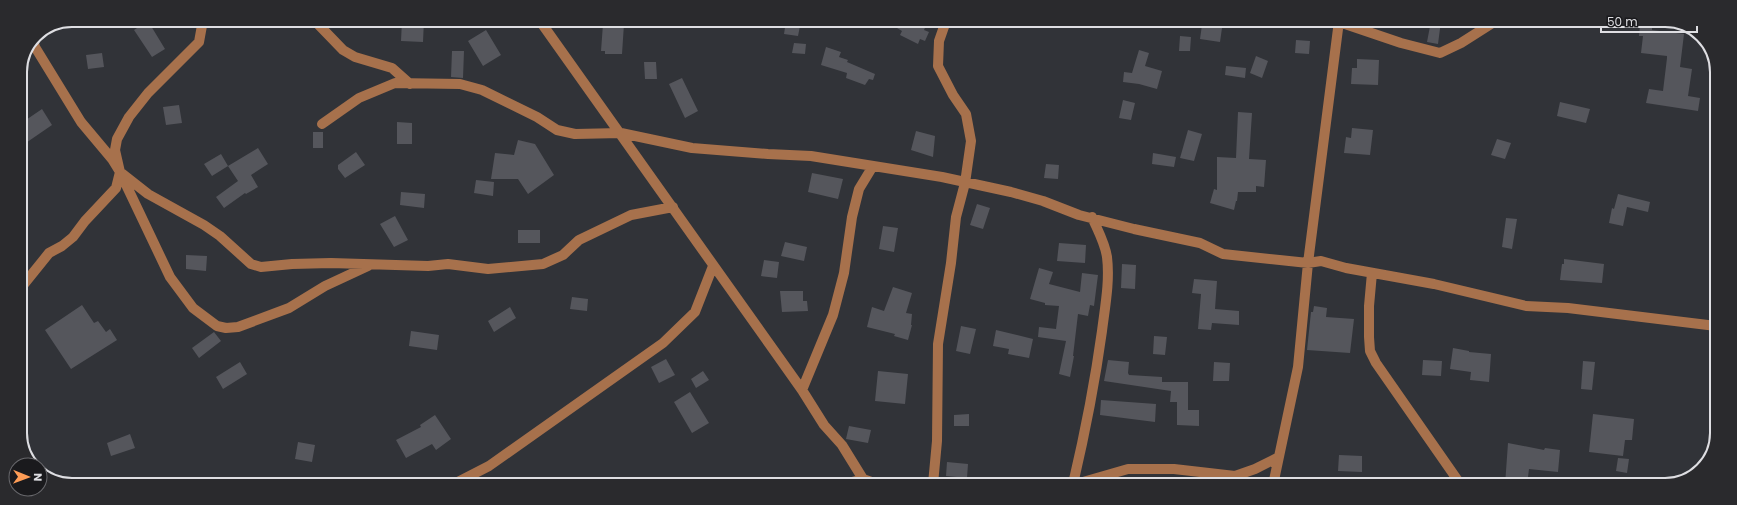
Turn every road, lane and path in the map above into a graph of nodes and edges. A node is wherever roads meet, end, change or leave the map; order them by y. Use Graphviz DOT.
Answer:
graph roads {
  1 [pos="202,27"];
  2 [pos="321,27"];
  3 [pos="545,27"];
  4 [pos="944,27"];
  5 [pos="1338,27"];
  6 [pos="1354,27"];
  7 [pos="1486,27"];
  8 [pos="35,47"];
  9 [pos="410,84"];
  10 [pos="322,124"];
  11 [pos="621,133"];
  12 [pos="873,166"];
  13 [pos="120,172"];
  14 [pos="965,183"];
  15 [pos="673,207"];
  16 [pos="1092,217"];
  17 [pos="1308,263"];
  18 [pos="370,265"];
  19 [pos="713,266"];
  20 [pos="1372,273"];
  21 [pos="27,280"];
  22 [pos="1710,325"];
  23 [pos="802,390"];
  24 [pos="1277,458"];
  25 [pos="1235,476"];
  26 [pos="466,478"];
  27 [pos="862,478"];
  28 [pos="934,478"];
  29 [pos="1076,478"];
  30 [pos="1096,478"];
  31 [pos="1233,478"];
  32 [pos="1274,478"];
  33 [pos="1456,478"];
  1 -- 13 [label="street"];
  2 -- 9 [label="street"];
  3 -- 11 [label="street"];
  4 -- 14 [label="street"];
  5 -- 17 [label="street"];
  6 -- 7 [label="street"];
  8 -- 13 [label="street"];
  9 -- 10 [label="street"];
  9 -- 11 [label="street"];
  11 -- 12 [label="street"];
  11 -- 15 [label="street"];
  12 -- 14 [label="street"];
  12 -- 23 [label="street"];
  13 -- 18 [label="street"];
  13 -- 18 [label="street"];
  13 -- 21 [label="street"];
  14 -- 16 [label="street"];
  14 -- 28 [label="street"];
  15 -- 18 [label="street"];
  15 -- 19 [label="street"];
  16 -- 17 [label="street"];
  16 -- 29 [label="street"];
  17 -- 20 [label="street"];
  17 -- 24 [label="street"];
  19 -- 23 [label="street"];
  19 -- 26 [label="street"];
  20 -- 22 [label="street"];
  20 -- 33 [label="street"];
  23 -- 27 [label="street"];
  24 -- 25 [label="street"];
  24 -- 32 [label="street"];
  25 -- 30 [label="street"];
  25 -- 31 [label="street"];
}
